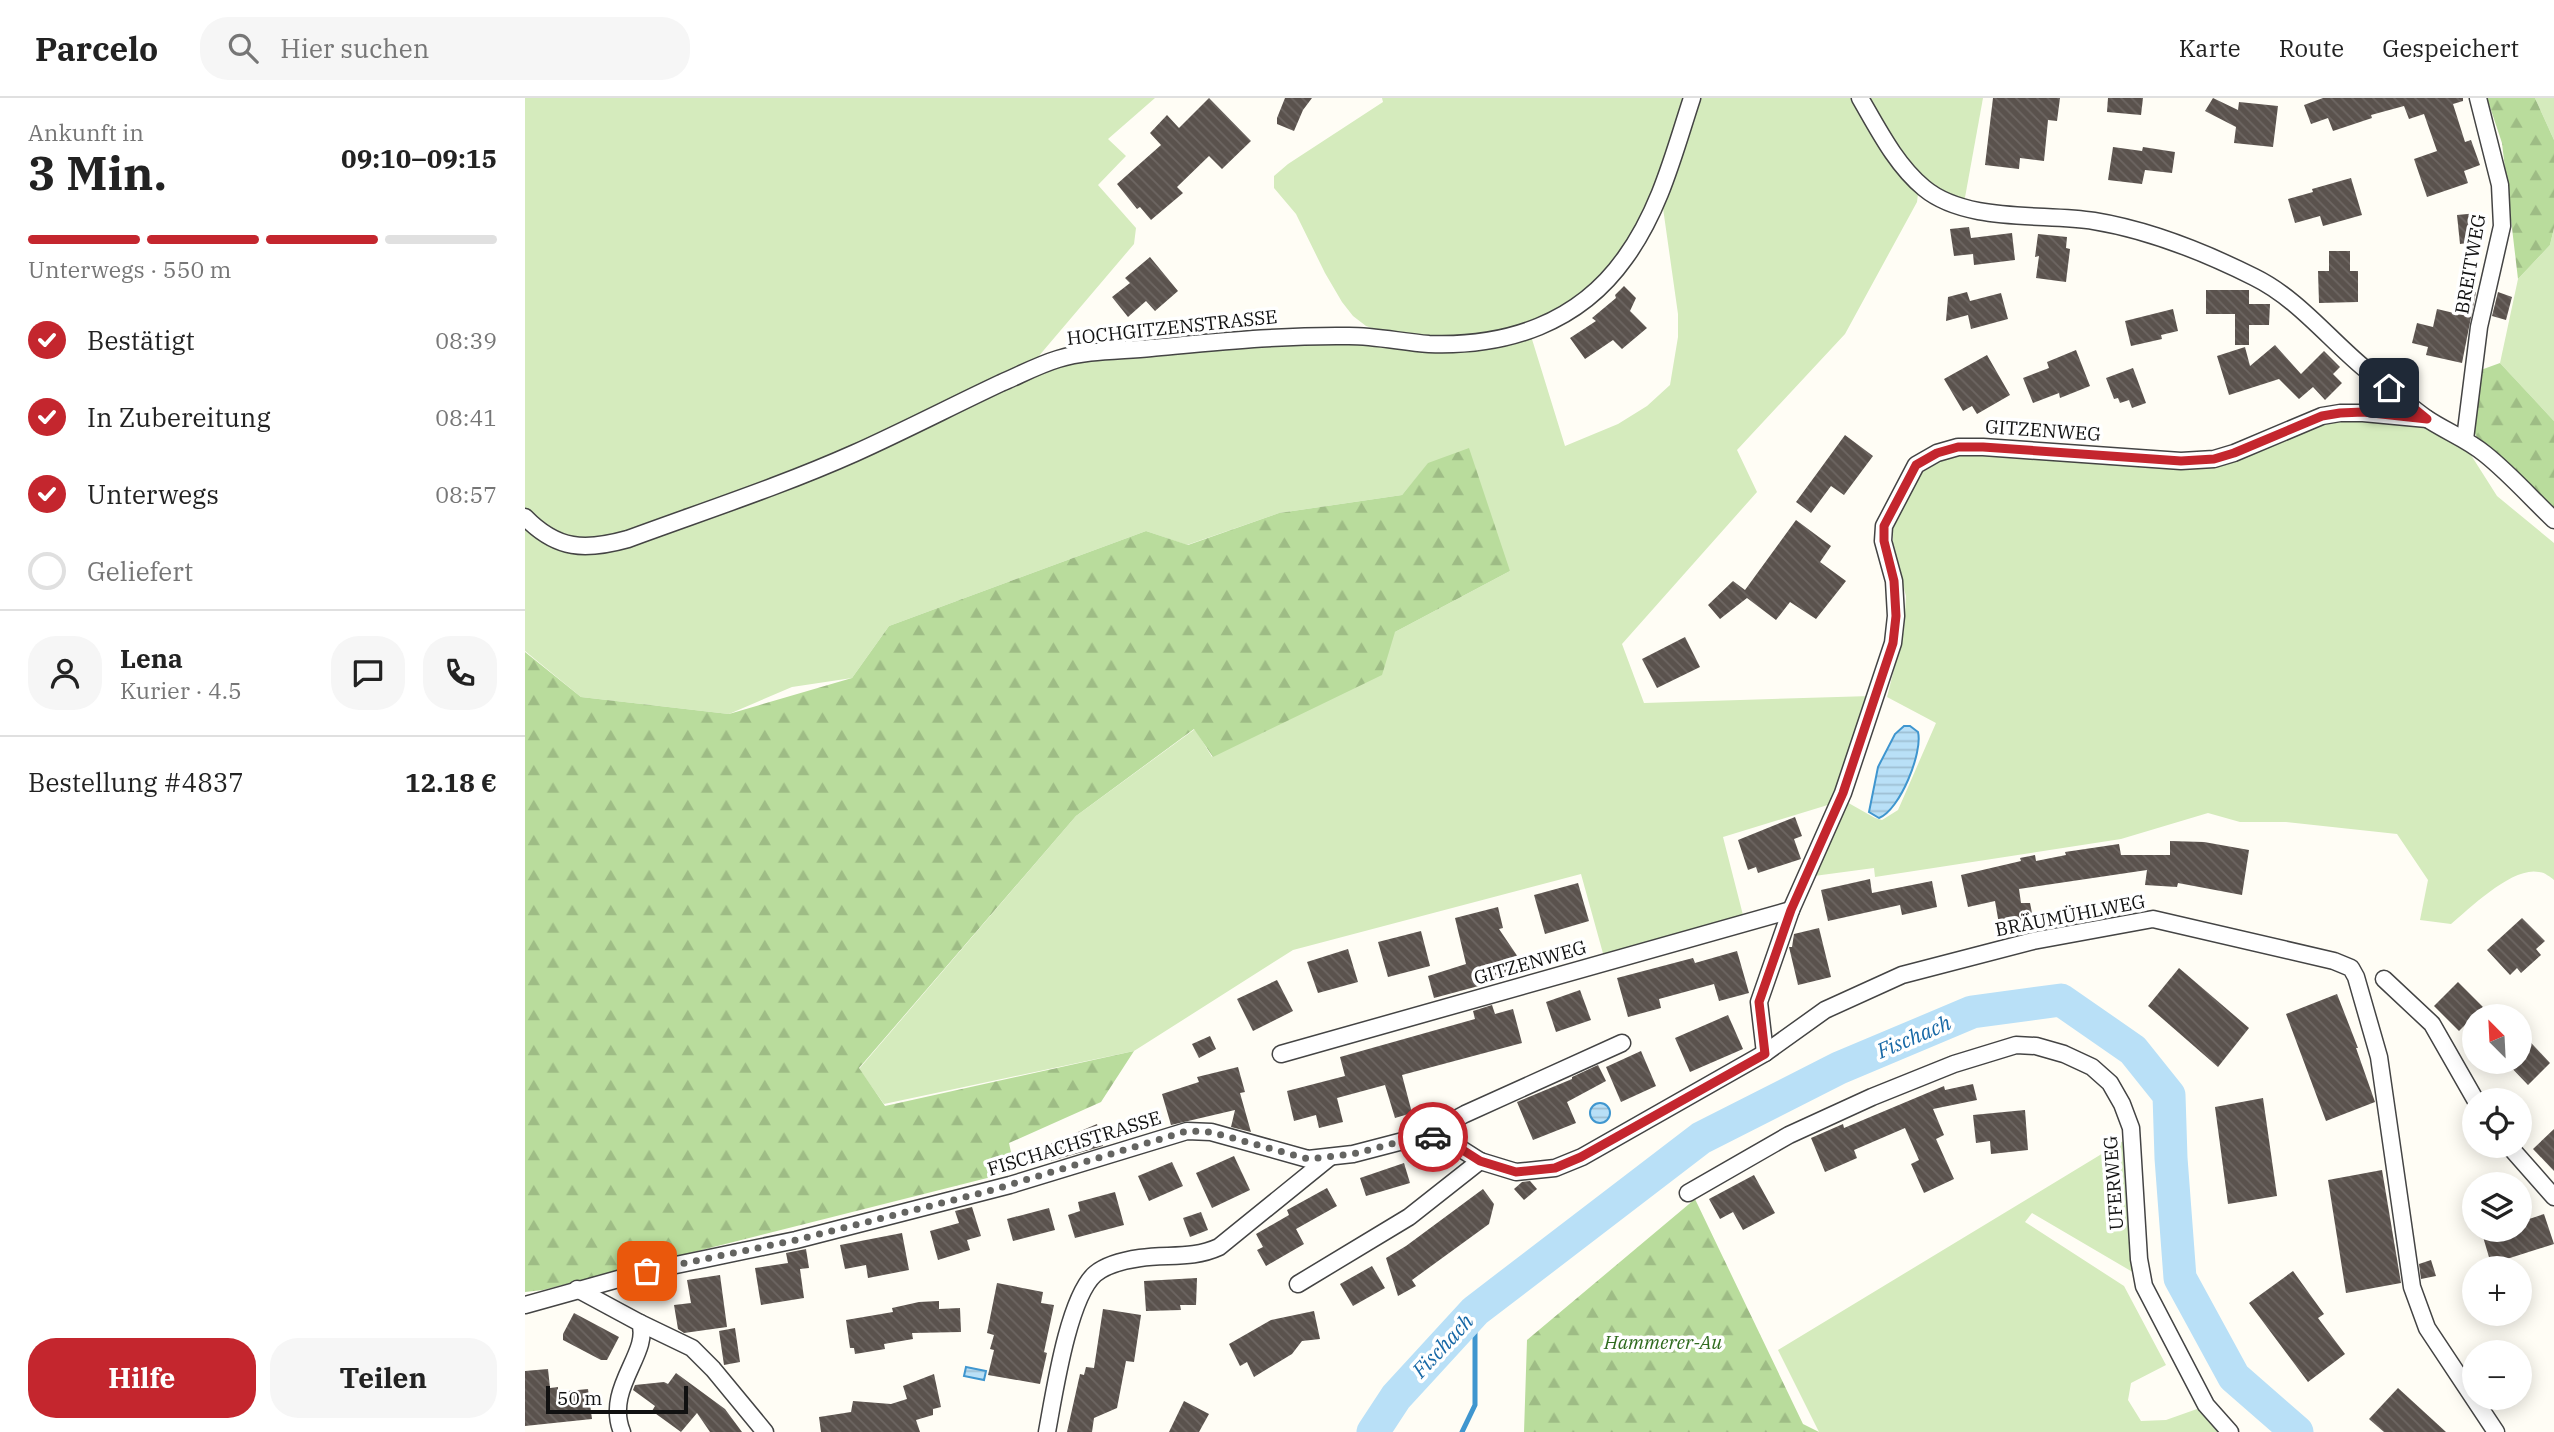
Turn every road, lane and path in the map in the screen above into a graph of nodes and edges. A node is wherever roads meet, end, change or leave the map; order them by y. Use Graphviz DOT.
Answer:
graph roads {
  1 [pos="1692,98"];
  2 [pos="1860,98"];
  3 [pos="2478,98"];
  4 [pos="2427,419"];
  5 [pos="2465,439"];
  6 [pos="525,517"];
  7 [pos="2554,520"];
  8 [pos="1791,910"];
  9 [pos="2384,979"];
  10 [pos="1622,1044"];
  11 [pos="1281,1054"];
  12 [pos="1765,1054"];
  13 [pos="2469,1088"];
  14 [pos="1426,1135"];
  15 [pos="1330,1157"];
  16 [pos="2520,1158"];
  17 [pos="1480,1161"];
  18 [pos="1688,1193"];
  19 [pos="2554,1197"];
  20 [pos="1298,1284"];
  21 [pos="577,1289"];
  22 [pos="525,1305"];
  23 [pos="640,1323"];
  24 [pos="622,1432"];
  25 [pos="765,1432"];
  26 [pos="1047,1432"];
  27 [pos="2230,1432"];
  28 [pos="2495,1432"];
  1 -- 6 [label="street, HOCHGITZENSTRASSE"];
  2 -- 4 [label="street"];
  3 -- 5 [label="street, BREITWEG"];
  4 -- 5 [label="street"];
  4 -- 8 [label="street, GITZENWEG"];
  5 -- 7 [label="street"];
  8 -- 11 [label="street, GITZENWEG"];
  8 -- 12 [label="street, GITZENWEG"];
  9 -- 13 [label="street"];
  10 -- 14 [label="street, FISCHACHSTRASSE"];
  12 -- 17 [label="street, BRÄUMÜHLWEG"];
  12 -- 28 [label="street, BRÄUMÜHLWEG"];
  14 -- 15 [label="street, FISCHACHSTRASSE"];
  14 -- 17 [label="street, BRÄUMÜHLWEG"];
  15 -- 21 [label="street, FISCHACHSTRASSE"];
  15 -- 26 [label="street"];
  16 -- 19 [label="street"];
  17 -- 20 [label="street"];
  18 -- 27 [label="street, UFERWEG"];
  21 -- 22 [label="street, FISCHACHSTRASSE"];
  21 -- 23 [label="street"];
  23 -- 24 [label="street"];
  23 -- 25 [label="street"];
}
